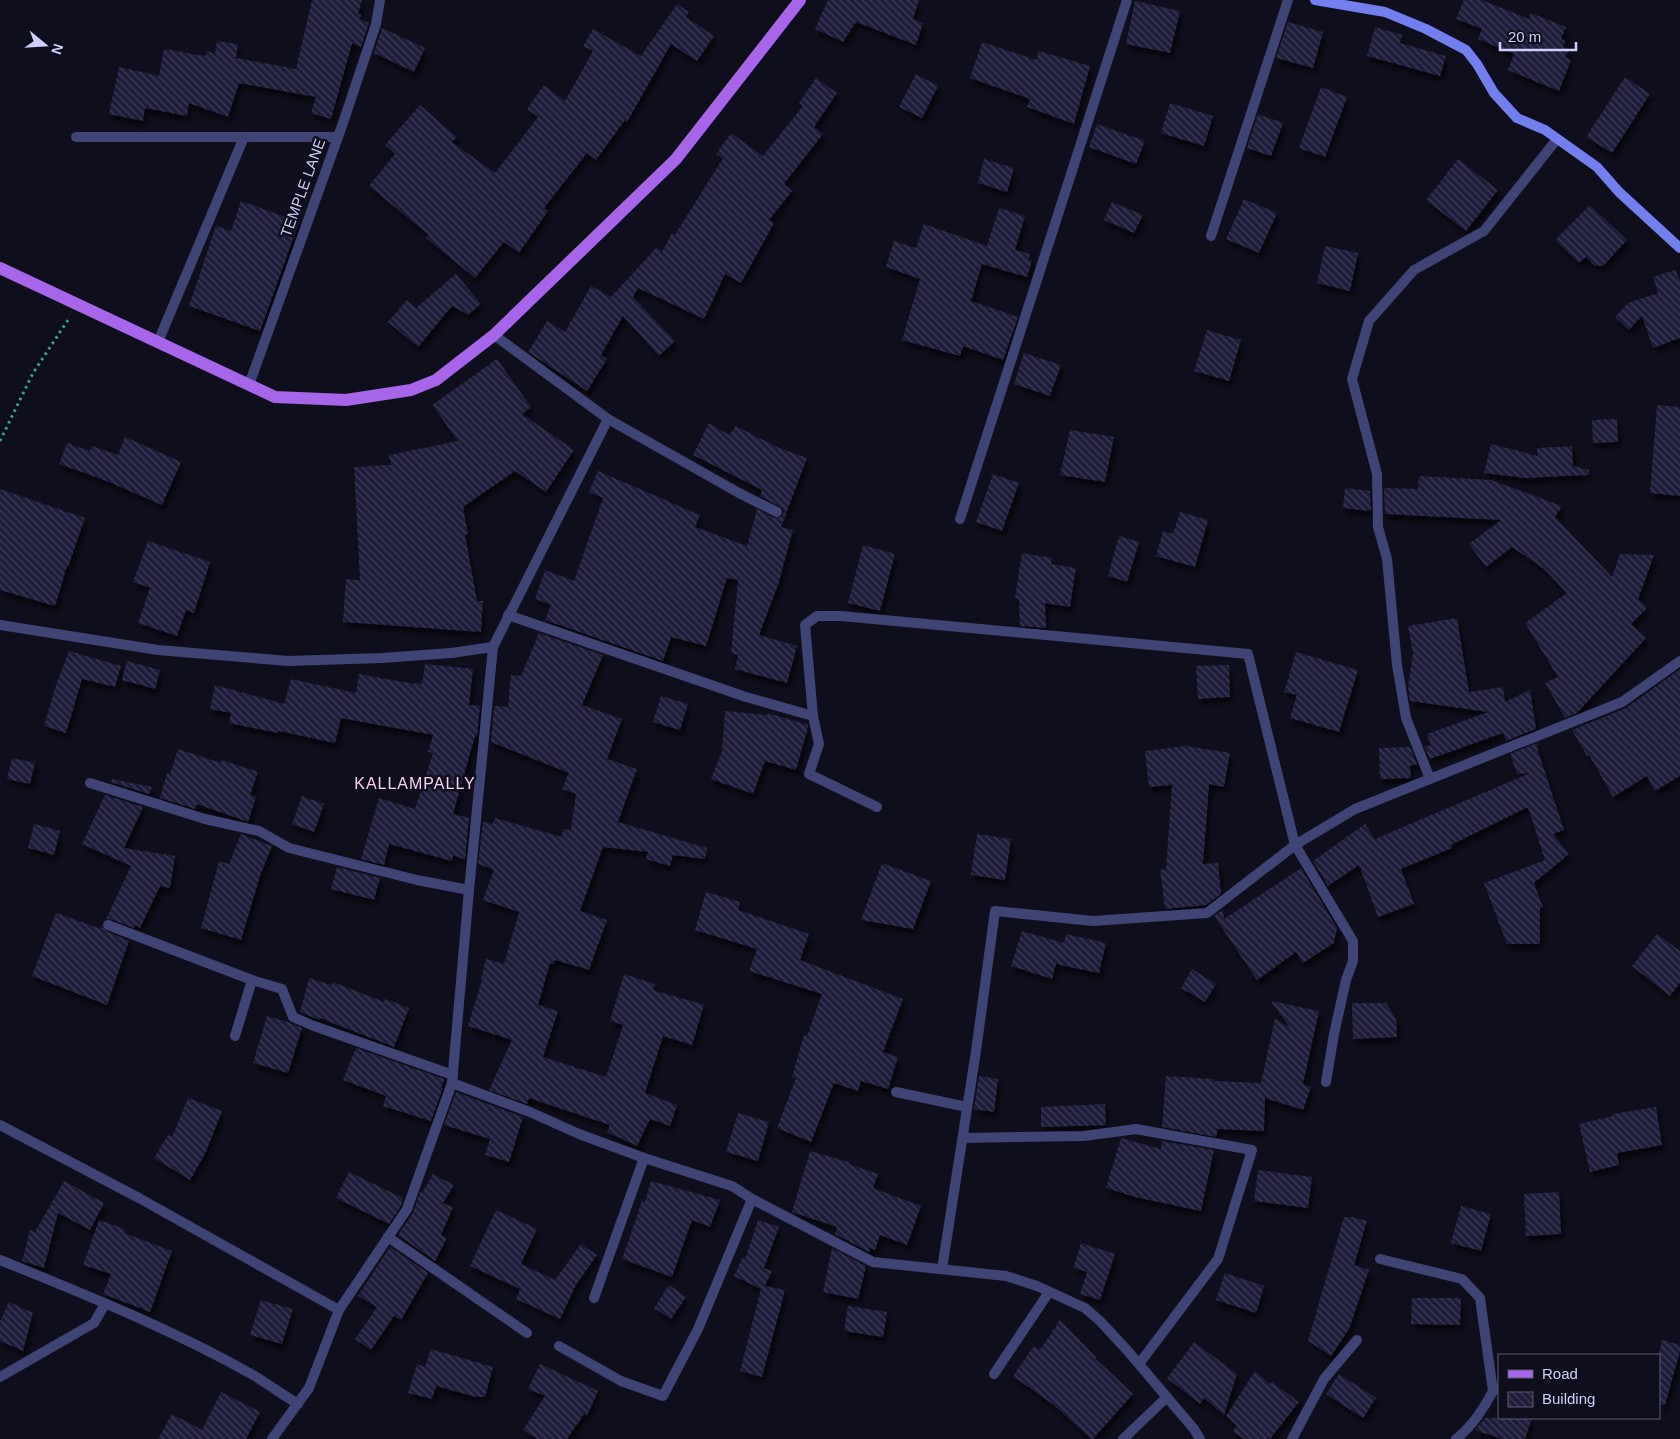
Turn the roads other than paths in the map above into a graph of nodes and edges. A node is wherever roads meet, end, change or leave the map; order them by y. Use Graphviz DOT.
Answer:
graph roads {
  1 [pos="380,0"];
  2 [pos="800,0"];
  3 [pos="1127,0"];
  4 [pos="1288,0"];
  5 [pos="1315,0"];
  6 [pos="76,137"];
  7 [pos="244,137"];
  8 [pos="338,137"];
  9 [pos="1557,139"];
  10 [pos="1211,236"];
  11 [pos="1680,248"];
  12 [pos="0,268"];
  13 [pos="494,335"];
  14 [pos="158,342"];
  15 [pos="249,385"];
  16 [pos="608,419"];
  17 [pos="777,512"];
  18 [pos="960,519"];
  19 [pos="508,615"];
  20 [pos="0,625"];
  21 [pos="493,647"];
  22 [pos="1680,662"];
  23 [pos="813,716"];
  24 [pos="1430,779"];
  25 [pos="90,783"];
  26 [pos="877,807"];
  27 [pos="1295,845"];
  28 [pos="469,890"];
  29 [pos="108,925"];
  30 [pos="252,980"];
  31 [pos="235,1036"];
  32 [pos="453,1079"];
  33 [pos="1326,1082"];
  34 [pos="896,1092"];
  35 [pos="967,1107"];
  36 [pos="0,1125"];
  37 [pos="963,1138"];
  38 [pos="644,1158"];
  39 [pos="752,1199"];
  40 [pos="388,1237"];
  41 [pos="0,1260"];
  42 [pos="1380,1260"];
  43 [pos="942,1269"];
  44 [pos="1049,1292"];
  45 [pos="594,1298"];
  46 [pos="105,1304"];
  47 [pos="339,1310"];
  48 [pos="527,1333"];
  49 [pos="1357,1340"];
  50 [pos="559,1346"];
  51 [pos="1139,1364"];
  52 [pos="994,1374"];
  53 [pos="0,1377"];
  54 [pos="1496,1390"];
  55 [pos="1167,1397"];
  56 [pos="298,1404"];
  57 [pos="272,1439"];
  58 [pos="1123,1439"];
  59 [pos="1200,1439"];
  60 [pos="1292,1439"];
  61 [pos="1456,1439"];
  1 -- 8 [label="street, TEMPLE LANE"];
  2 -- 13 [label="main road"];
  3 -- 18 [label="street"];
  4 -- 10 [label="street"];
  5 -- 9 [label="street"];
  6 -- 7 [label="street"];
  7 -- 8 [label="street"];
  7 -- 14 [label="street"];
  8 -- 15 [label="street, TEMPLE LANE"];
  9 -- 11 [label="street"];
  9 -- 24 [label="street"];
  12 -- 14 [label="main road"];
  13 -- 15 [label="main road"];
  13 -- 16 [label="street"];
  14 -- 15 [label="main road"];
  16 -- 17 [label="street"];
  16 -- 19 [label="street"];
  19 -- 21 [label="street"];
  19 -- 23 [label="street"];
  20 -- 21 [label="street"];
  21 -- 28 [label="street"];
  22 -- 24 [label="street"];
  23 -- 26 [label="street"];
  23 -- 27 [label="street"];
  24 -- 27 [label="street"];
  25 -- 28 [label="street"];
  27 -- 33 [label="street"];
  27 -- 35 [label="street"];
  28 -- 32 [label="street"];
  29 -- 30 [label="street"];
  30 -- 31 [label="street"];
  30 -- 32 [label="street"];
  32 -- 38 [label="street"];
  32 -- 40 [label="street"];
  34 -- 35 [label="street"];
  35 -- 37 [label="street"];
  36 -- 47 [label="street"];
  37 -- 43 [label="street"];
  37 -- 51 [label="street"];
  38 -- 39 [label="street"];
  38 -- 45 [label="street"];
  39 -- 43 [label="street"];
  39 -- 50 [label="street"];
  40 -- 47 [label="street"];
  40 -- 48 [label="street"];
  41 -- 46 [label="street"];
  42 -- 54 [label="street"];
  43 -- 44 [label="street"];
  44 -- 51 [label="street"];
  44 -- 52 [label="street"];
  46 -- 53 [label="street"];
  46 -- 56 [label="street"];
  47 -- 56 [label="street"];
  49 -- 60 [label="street"];
  51 -- 55 [label="street"];
  54 -- 61 [label="street"];
  55 -- 58 [label="street"];
  55 -- 59 [label="street"];
  56 -- 57 [label="street"];
}
